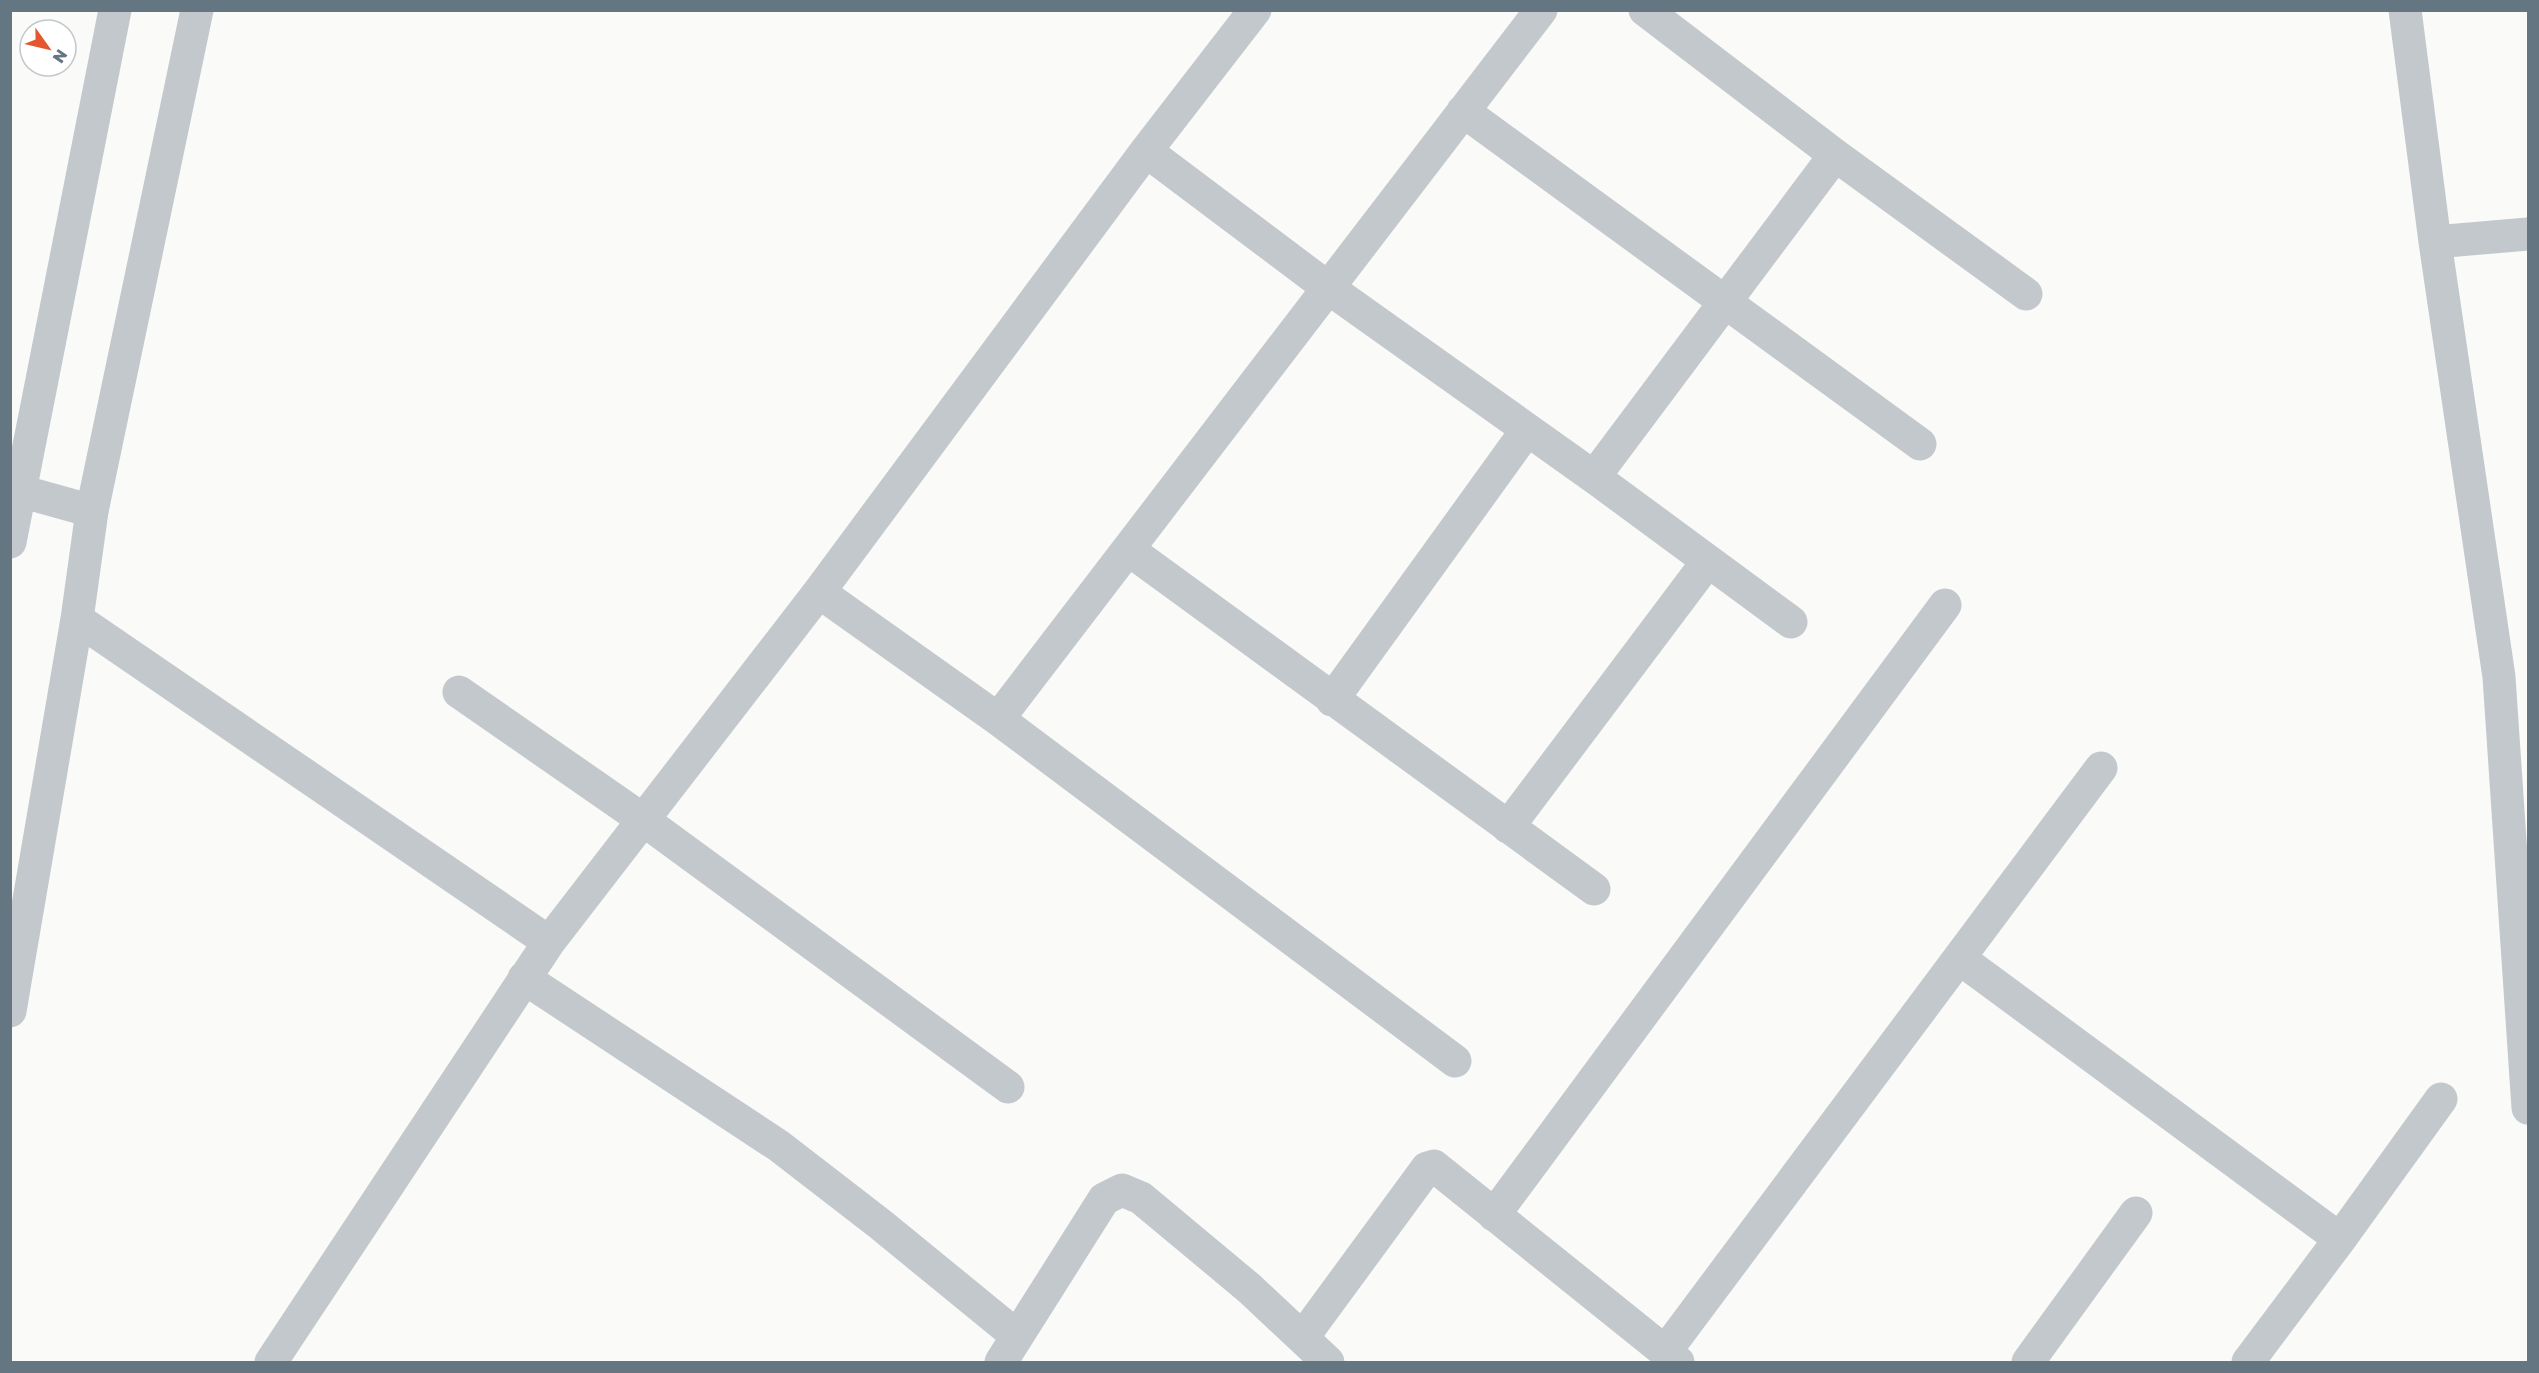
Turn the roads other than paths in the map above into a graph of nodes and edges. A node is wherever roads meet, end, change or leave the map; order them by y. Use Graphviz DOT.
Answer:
graph roads {
  1 [pos="116,10"];
  2 [pos="197,10"];
  3 [pos="1255,10"];
  4 [pos="1540,10"];
  5 [pos="1645,10"];
  6 [pos="2405,10"];
  7 [pos="1463,111"];
  8 [pos="1146,151"];
  9 [pos="1835,155"];
  10 [pos="2529,234"];
  11 [pos="2435,242"];
  12 [pos="1327,287"];
  13 [pos="2026,294"];
  14 [pos="1725,302"];
  15 [pos="1527,430"];
  16 [pos="1920,444"];
  17 [pos="1594,477"];
  18 [pos="20,491"];
  19 [pos="92,512"];
  20 [pos="10,542"];
  21 [pos="1129,549"];
  22 [pos="1708,561"];
  23 [pos="819,592"];
  24 [pos="1945,605"];
  25 [pos="77,619"];
  26 [pos="1791,622"];
  27 [pos="459,693"];
  28 [pos="1332,700"];
  29 [pos="998,718"];
  30 [pos="2101,768"];
  31 [pos="642,819"];
  32 [pos="1508,827"];
  33 [pos="1594,889"];
  34 [pos="549,942"];
  35 [pos="1959,958"];
  36 [pos="525,978"];
  37 [pos="10,1011"];
  38 [pos="1455,1061"];
  39 [pos="1008,1087"];
  40 [pos="2441,1099"];
  41 [pos="2529,1108"];
  42 [pos="2136,1213"];
  43 [pos="1494,1215"];
  44 [pos="2340,1239"];
  45 [pos="1303,1337"];
  46 [pos="1009,1349"];
  47 [pos="1672,1357"];
  48 [pos="271,1362"];
  49 [pos="1328,1362"];
  50 [pos="2028,1362"];
  51 [pos="2248,1362"];
  1 -- 18 [label="street"];
  2 -- 19 [label="street"];
  3 -- 8 [label="street"];
  4 -- 7 [label="street"];
  5 -- 9 [label="street"];
  6 -- 11 [label="street"];
  7 -- 12 [label="street"];
  7 -- 14 [label="street"];
  8 -- 12 [label="street"];
  8 -- 23 [label="street"];
  9 -- 13 [label="street"];
  9 -- 14 [label="street"];
  10 -- 11 [label="street"];
  11 -- 41 [label="street"];
  12 -- 15 [label="street"];
  12 -- 21 [label="street"];
  14 -- 16 [label="street"];
  14 -- 17 [label="street"];
  15 -- 17 [label="street"];
  15 -- 28 [label="street"];
  17 -- 22 [label="street"];
  18 -- 19 [label="street"];
  18 -- 20 [label="street"];
  19 -- 25 [label="street"];
  21 -- 28 [label="street"];
  21 -- 29 [label="street"];
  22 -- 26 [label="street"];
  22 -- 32 [label="street"];
  23 -- 29 [label="street"];
  23 -- 31 [label="street"];
  24 -- 43 [label="street"];
  25 -- 34 [label="street"];
  25 -- 37 [label="street"];
  27 -- 31 [label="street"];
  28 -- 32 [label="street"];
  29 -- 38 [label="street"];
  30 -- 35 [label="street"];
  31 -- 34 [label="street"];
  31 -- 39 [label="street"];
  32 -- 33 [label="street"];
  34 -- 36 [label="street"];
  35 -- 44 [label="street"];
  35 -- 47 [label="street"];
  36 -- 46 [label="street"];
  36 -- 48 [label="street"];
  40 -- 44 [label="street"];
  42 -- 50 [label="street"];
  43 -- 45 [label="street"];
  43 -- 47 [label="street"];
  44 -- 51 [label="street"];
  45 -- 46 [label="street"];
  45 -- 49 [label="street"];
}
